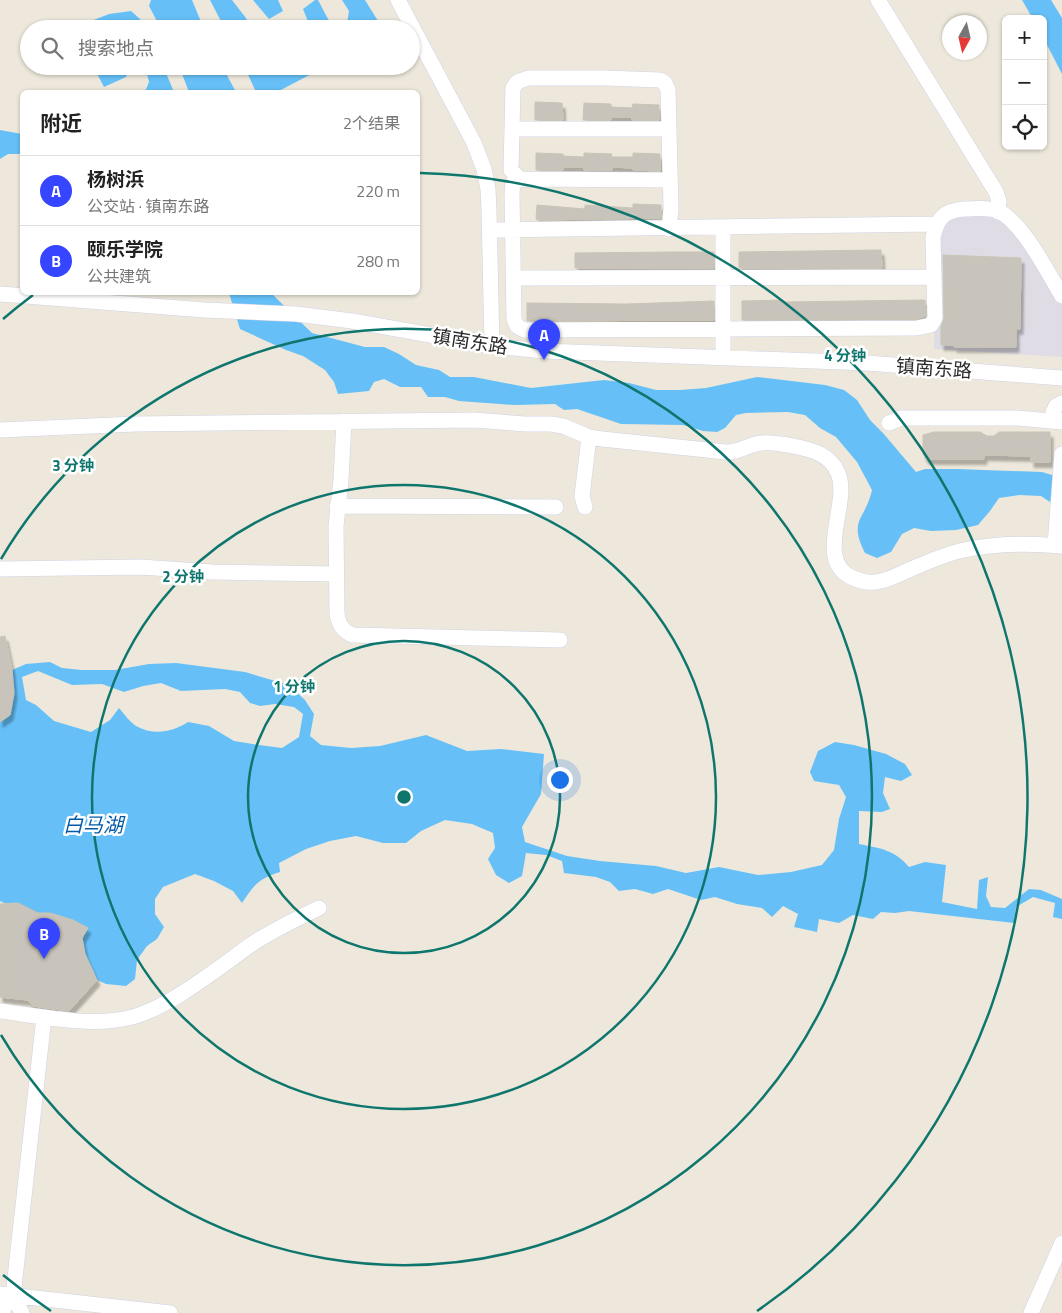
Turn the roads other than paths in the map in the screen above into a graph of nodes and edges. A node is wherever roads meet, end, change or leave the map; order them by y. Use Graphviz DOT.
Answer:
graph roads {
  1 [pos="398,0"];
  2 [pos="878,0"];
  3 [pos="409,20"];
  4 [pos="420,42"];
  5 [pos="512,129"];
  6 [pos="669,129"];
  7 [pos="520,179"];
  8 [pos="670,180"];
  9 [pos="998,212"];
  10 [pos="937,224"];
  11 [pos="723,228"];
  12 [pos="669,229"];
  13 [pos="490,230"];
  14 [pos="512,230"];
  15 [pos="933,277"];
  16 [pos="513,278"];
  17 [pos="723,278"];
  18 [pos="0,294"];
  19 [pos="1062,296"];
  20 [pos="723,329"];
  21 [pos="492,346"];
  22 [pos="723,357"];
  23 [pos="1062,378"];
  24 [pos="1062,404"];
  25 [pos="344,421"];
  26 [pos="1062,422"];
  27 [pos="889,423"];
  28 [pos="0,430"];
  29 [pos="589,436"];
  30 [pos="1062,461"];
  31 [pos="337,506"];
  32 [pos="556,507"];
  33 [pos="585,507"];
  34 [pos="1058,546"];
  35 [pos="0,569"];
  36 [pos="336,574"];
  37 [pos="560,640"];
  38 [pos="319,908"];
  39 [pos="0,1011"];
  40 [pos="44,1017"];
  41 [pos="1062,1243"];
  42 [pos="7,1295"];
  43 [pos="3,1313"];
  44 [pos="22,1313"];
  45 [pos="170,1313"];
  46 [pos="1031,1313"];
  1 -- 3 [label="street"];
  2 -- 9 [label="street"];
  4 -- 13 [label="street"];
  5 -- 6 [label="street"];
  5 -- 6 [label="street"];
  5 -- 7 [label="street"];
  6 -- 8 [label="street"];
  7 -- 8 [label="street"];
  7 -- 14 [label="street"];
  8 -- 12 [label="street"];
  9 -- 10 [label="street"];
  9 -- 19 [label="street"];
  10 -- 11 [label="street"];
  10 -- 15 [label="street"];
  11 -- 12 [label="street"];
  11 -- 17 [label="street"];
  12 -- 14 [label="street"];
  13 -- 14 [label="street"];
  13 -- 21 [label="street"];
  14 -- 16 [label="street"];
  15 -- 17 [label="street"];
  15 -- 20 [label="street"];
  16 -- 17 [label="street"];
  16 -- 20 [label="street"];
  17 -- 20 [label="street"];
  18 -- 21 [label="street, 镇南东路"];
  20 -- 22 [label="street"];
  21 -- 22 [label="street, 镇南东路"];
  22 -- 23 [label="street, 镇南东路"];
  24 -- 26 [label="street"];
  25 -- 28 [label="street"];
  25 -- 29 [label="street"];
  25 -- 31 [label="street"];
  26 -- 27 [label="street"];
  29 -- 33 [label="street"];
  29 -- 34 [label="street"];
  30 -- 34 [label="street"];
  31 -- 32 [label="street"];
  31 -- 36 [label="street"];
  35 -- 36 [label="street"];
  36 -- 37 [label="street"];
  38 -- 40 [label="street"];
  39 -- 40 [label="street"];
  40 -- 42 [label="street"];
  41 -- 46 [label="street"];
  42 -- 43 [label="street"];
  42 -- 44 [label="street"];
  42 -- 45 [label="street"];
}
